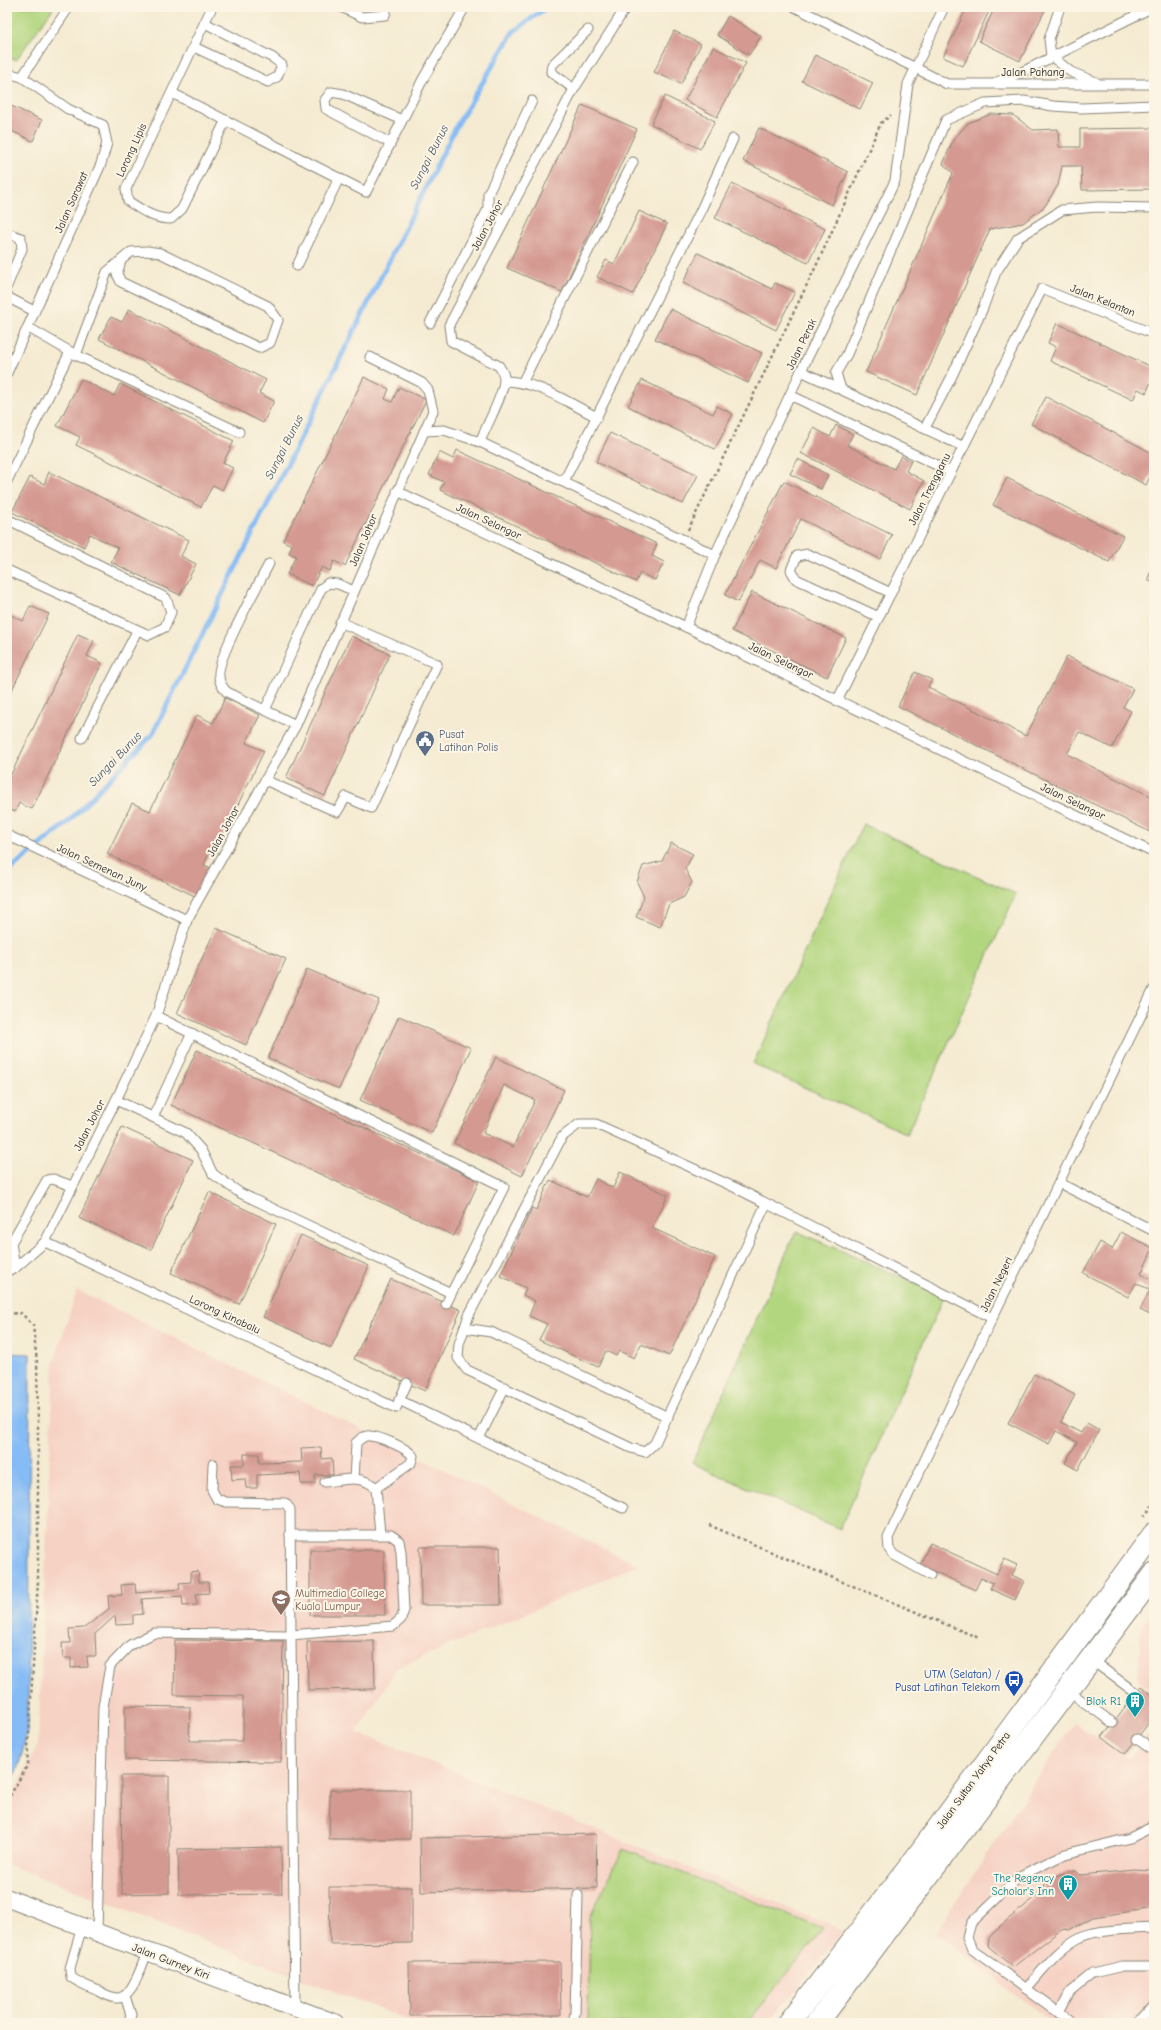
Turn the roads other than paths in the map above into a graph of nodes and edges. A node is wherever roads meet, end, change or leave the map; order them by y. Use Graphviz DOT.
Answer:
graph roads {
  1 [pos="69,7"];
  2 [pos="212,7"];
  3 [pos="342,7"];
  4 [pos="388,7"];
  5 [pos="465,7"];
  6 [pos="626,7"];
  7 [pos="795,7"];
  8 [pos="944,7"];
  9 [pos="1060,7"];
  10 [pos="1152,7"];
  11 [pos="205,23"];
  12 [pos="588,30"];
  13 [pos="194,47"];
  14 [pos="1052,56"];
  15 [pos="917,68"];
  16 [pos="7,74"];
  17 [pos="22,76"];
  18 [pos="992,84"];
  19 [pos="1101,84"];
  20 [pos="1154,84"];
  21 [pos="574,89"];
  22 [pos="172,93"];
  23 [pos="532,101"];
  24 [pos="1154,106"];
  25 [pos="226,120"];
  26 [pos="402,120"];
  27 [pos="733,139"];
  28 [pos="390,143"];
  29 [pos="633,162"];
  30 [pos="339,178"];
  31 [pos="488,208"];
  32 [pos="1154,208"];
  33 [pos="503,220"];
  34 [pos="7,233"];
  35 [pos="121,260"];
  36 [pos="297,266"];
  37 [pos="7,286"];
  38 [pos="1042,289"];
  39 [pos="7,297"];
  40 [pos="34,311"];
  41 [pos="430,323"];
  42 [pos="28,328"];
  43 [pos="1154,334"];
  44 [pos="73,354"];
  45 [pos="370,357"];
  46 [pos="801,371"];
  47 [pos="7,373"];
  48 [pos="504,381"];
  49 [pos="522,382"];
  50 [pos="841,389"];
  51 [pos="790,395"];
  52 [pos="597,417"];
  53 [pos="925,428"];
  54 [pos="424,431"];
  55 [pos="239,432"];
  56 [pos="480,442"];
  57 [pos="964,447"];
  58 [pos="951,472"];
  59 [pos="7,481"];
  60 [pos="564,481"];
  61 [pos="397,491"];
  62 [pos="7,519"];
  63 [pos="715,555"];
  64 [pos="269,564"];
  65 [pos="7,570"];
  66 [pos="354,590"];
  67 [pos="891,593"];
  68 [pos="879,617"];
  69 [pos="340,622"];
  70 [pos="686,627"];
  71 [pos="137,630"];
  72 [pos="837,701"];
  73 [pos="265,710"];
  74 [pos="296,725"];
  75 [pos="82,738"];
  76 [pos="265,780"];
  77 [pos="11,837"];
  78 [pos="1154,853"];
  79 [pos="187,920"];
  80 [pos="1154,989"];
  81 [pos="156,1016"];
  82 [pos="192,1033"];
  83 [pos="116,1100"];
  84 [pos="152,1117"];
  85 [pos="1059,1183"];
  86 [pos="72,1186"];
  87 [pos="766,1204"];
  88 [pos="1154,1231"];
  89 [pos="45,1242"];
  90 [pos="11,1270"];
  91 [pos="451,1293"];
  92 [pos="446,1304"];
  93 [pos="992,1318"];
  94 [pos="464,1328"];
  95 [pos="407,1383"];
  96 [pos="505,1387"];
  97 [pos="397,1404"];
  98 [pos="668,1417"];
  99 [pos="479,1438"];
  100 [pos="213,1464"];
  101 [pos="354,1479"];
  102 [pos="325,1482"];
  103 [pos="376,1488"];
  104 [pos="623,1508"];
  105 [pos="380,1534"];
  106 [pos="1154,1534"];
  107 [pos="290,1535"];
  108 [pos="930,1575"];
  109 [pos="1154,1575"];
  110 [pos="291,1635"];
  111 [pos="1090,1659"];
  112 [pos="1067,1690"];
  113 [pos="1136,1693"];
  114 [pos="1113,1722"];
  115 [pos="1137,1739"];
  116 [pos="1154,1751"];
  117 [pos="1153,1828"];
  118 [pos="578,1895"];
  119 [pos="7,1898"];
  120 [pos="1154,1928"];
  121 [pos="90,1930"];
  122 [pos="873,1932"];
  123 [pos="147,1952"];
  124 [pos="1154,1966"];
  125 [pos="1026,1989"];
  126 [pos="125,1996"];
  127 [pos="1154,2005"];
  128 [pos="295,2008"];
  129 [pos="1059,2013"];
  130 [pos="128,2023"];
  131 [pos="335,2023"];
  132 [pos="573,2023"];
  133 [pos="789,2023"];
  134 [pos="817,2023"];
  135 [pos="1073,2023"];
  136 [pos="1138,2023"];
  1 -- 17 [label="lane"];
  2 -- 11 [label="lane, Lorong Lipis"];
  3 -- 4 [label="lane"];
  5 -- 26 [label="lane"];
  6 -- 21 [label="lane, Jalan Johor"];
  7 -- 15 [label="lane, Jalan Pahang"];
  8 -- 15 [label="lane"];
  9 -- 14 [label="lane"];
  10 -- 14 [label="lane"];
  11 -- 13 [label="lane, Lorong Lipis"];
  11 -- 13 [label="lane"];
  12 -- 21 [label="lane"];
  13 -- 22 [label="lane, Lorong Lipis"];
  14 -- 18 [label="lane"];
  14 -- 19 [label="lane"];
  15 -- 18 [label="lane, Jalan Pahang"];
  15 -- 46 [label="lane, Jalan Perak"];
  16 -- 17 [label="lane"];
  17 -- 40 [label="lane, Jalan Sarawat"];
  18 -- 19 [label="lane, Jalan Pahang"];
  19 -- 20 [label="lane, Jalan Pahang"];
  21 -- 33 [label="lane, Jalan Johor"];
  22 -- 25 [label="lane"];
  22 -- 25 [label="lane, Lorong Lipis"];
  23 -- 31 [label="lane"];
  24 -- 50 [label="lane"];
  25 -- 30 [label="lane"];
  26 -- 28 [label="lane"];
  26 -- 28 [label="lane"];
  27 -- 52 [label="lane"];
  28 -- 30 [label="lane"];
  29 -- 49 [label="lane"];
  30 -- 36 [label="lane"];
  31 -- 33 [label="lane"];
  31 -- 41 [label="lane"];
  32 -- 53 [label="lane"];
  33 -- 48 [label="lane, Jalan Johor"];
  34 -- 37 [label="lane"];
  35 -- 35 [label="lane"];
  35 -- 44 [label="lane"];
  38 -- 43 [label="lane, Jalan Kelantan"];
  38 -- 57 [label="lane, Jalan Trengganu"];
  39 -- 40 [label="lane"];
  40 -- 42 [label="lane, Jalan Sarawat"];
  42 -- 44 [label="lane"];
  42 -- 47 [label="lane, Jalan Sarawat"];
  44 -- 55 [label="lane"];
  44 -- 59 [label="lane"];
  45 -- 54 [label="lane, Jalan Johor"];
  46 -- 50 [label="lane"];
  46 -- 51 [label="lane, Jalan Perak"];
  48 -- 49 [label="lane"];
  48 -- 56 [label="lane"];
  49 -- 52 [label="lane"];
  50 -- 53 [label="lane"];
  51 -- 58 [label="lane"];
  51 -- 63 [label="lane, Jalan Perak"];
  52 -- 60 [label="lane"];
  53 -- 57 [label="lane"];
  54 -- 56 [label="lane"];
  54 -- 61 [label="lane, Jalan Johor"];
  56 -- 60 [label="lane"];
  57 -- 58 [label="lane, Jalan Trengganu"];
  58 -- 67 [label="lane, Jalan Trengganu"];
  60 -- 63 [label="lane"];
  61 -- 66 [label="lane, Jalan Johor"];
  61 -- 70 [label="lane, Jalan Selangor"];
  62 -- 71 [label="lane"];
  63 -- 70 [label="lane, Jalan Perak"];
  64 -- 73 [label="lane"];
  65 -- 71 [label="lane"];
  66 -- 69 [label="lane, Jalan Johor"];
  66 -- 73 [label="lane"];
  67 -- 68 [label="lane, Jalan Trengganu"];
  67 -- 68 [label="lane"];
  68 -- 72 [label="lane, Jalan Trengganu"];
  69 -- 74 [label="lane, Jalan Johor"];
  69 -- 76 [label="lane"];
  70 -- 72 [label="lane, Jalan Selangor"];
  71 -- 75 [label="lane"];
  72 -- 78 [label="lane, Jalan Selangor"];
  73 -- 74 [label="lane"];
  74 -- 76 [label="lane, Jalan Johor"];
  76 -- 79 [label="lane, Jalan Johor"];
  77 -- 79 [label="lane, Jalan Semenan Juny"];
  79 -- 81 [label="lane, Jalan Johor"];
  80 -- 85 [label="lane, Jalan Negeri"];
  81 -- 82 [label="lane"];
  81 -- 83 [label="lane, Jalan Johor"];
  82 -- 84 [label="lane"];
  82 -- 91 [label="lane"];
  83 -- 84 [label="lane"];
  83 -- 86 [label="lane, Jalan Johor"];
  84 -- 91 [label="lane"];
  85 -- 88 [label="lane"];
  85 -- 93 [label="lane, Jalan Negeri"];
  86 -- 89 [label="lane, Jalan Johor"];
  86 -- 90 [label="lane"];
  87 -- 93 [label="lane"];
  87 -- 94 [label="lane"];
  87 -- 98 [label="lane"];
  89 -- 90 [label="lane"];
  89 -- 97 [label="lane, Lorong Kinabalu"];
  91 -- 92 [label="lane"];
  93 -- 108 [label="lane, Jalan Negeri"];
  94 -- 96 [label="lane"];
  94 -- 98 [label="lane"];
  95 -- 97 [label="lane"];
  96 -- 98 [label="lane"];
  96 -- 99 [label="lane"];
  97 -- 99 [label="lane, Lorong Kinabalu"];
  99 -- 104 [label="lane, Lorong Kinabalu"];
  100 -- 107 [label="lane"];
  101 -- 102 [label="lane"];
  101 -- 103 [label="lane"];
  101 -- 103 [label="lane"];
  103 -- 105 [label="lane"];
  105 -- 107 [label="lane"];
  105 -- 110 [label="lane"];
  106 -- 122 [label="main road, Jalan Sultan Yahya Petra"];
  107 -- 110 [label="lane"];
  109 -- 111 [label="main road, Jalan Sultan Yahya Petra"];
  110 -- 121 [label="lane"];
  110 -- 128 [label="lane"];
  111 -- 112 [label="main road, Jalan Sultan Yahya Petra"];
  111 -- 113 [label="lane"];
  112 -- 114 [label="lane"];
  112 -- 122 [label="main road, Jalan Sultan Yahya Petra"];
  115 -- 116 [label="lane"];
  117 -- 125 [label="lane"];
  118 -- 132 [label="lane"];
  119 -- 121 [label="street, Jalan Gurney Kiri"];
  120 -- 125 [label="lane"];
  121 -- 123 [label="street, Jalan Gurney Kiri"];
  121 -- 126 [label="lane"];
  122 -- 133 [label="main road, Jalan Sultan Yahya Petra"];
  122 -- 134 [label="main road, Jalan Sultan Yahya Petra"];
  123 -- 126 [label="lane"];
  123 -- 128 [label="street, Jalan Gurney Kiri"];
  124 -- 129 [label="lane"];
  125 -- 129 [label="lane"];
  126 -- 130 [label="lane"];
  127 -- 136 [label="lane"];
  128 -- 131 [label="street, Jalan Gurney Kiri"];
  129 -- 135 [label="lane"];
}
